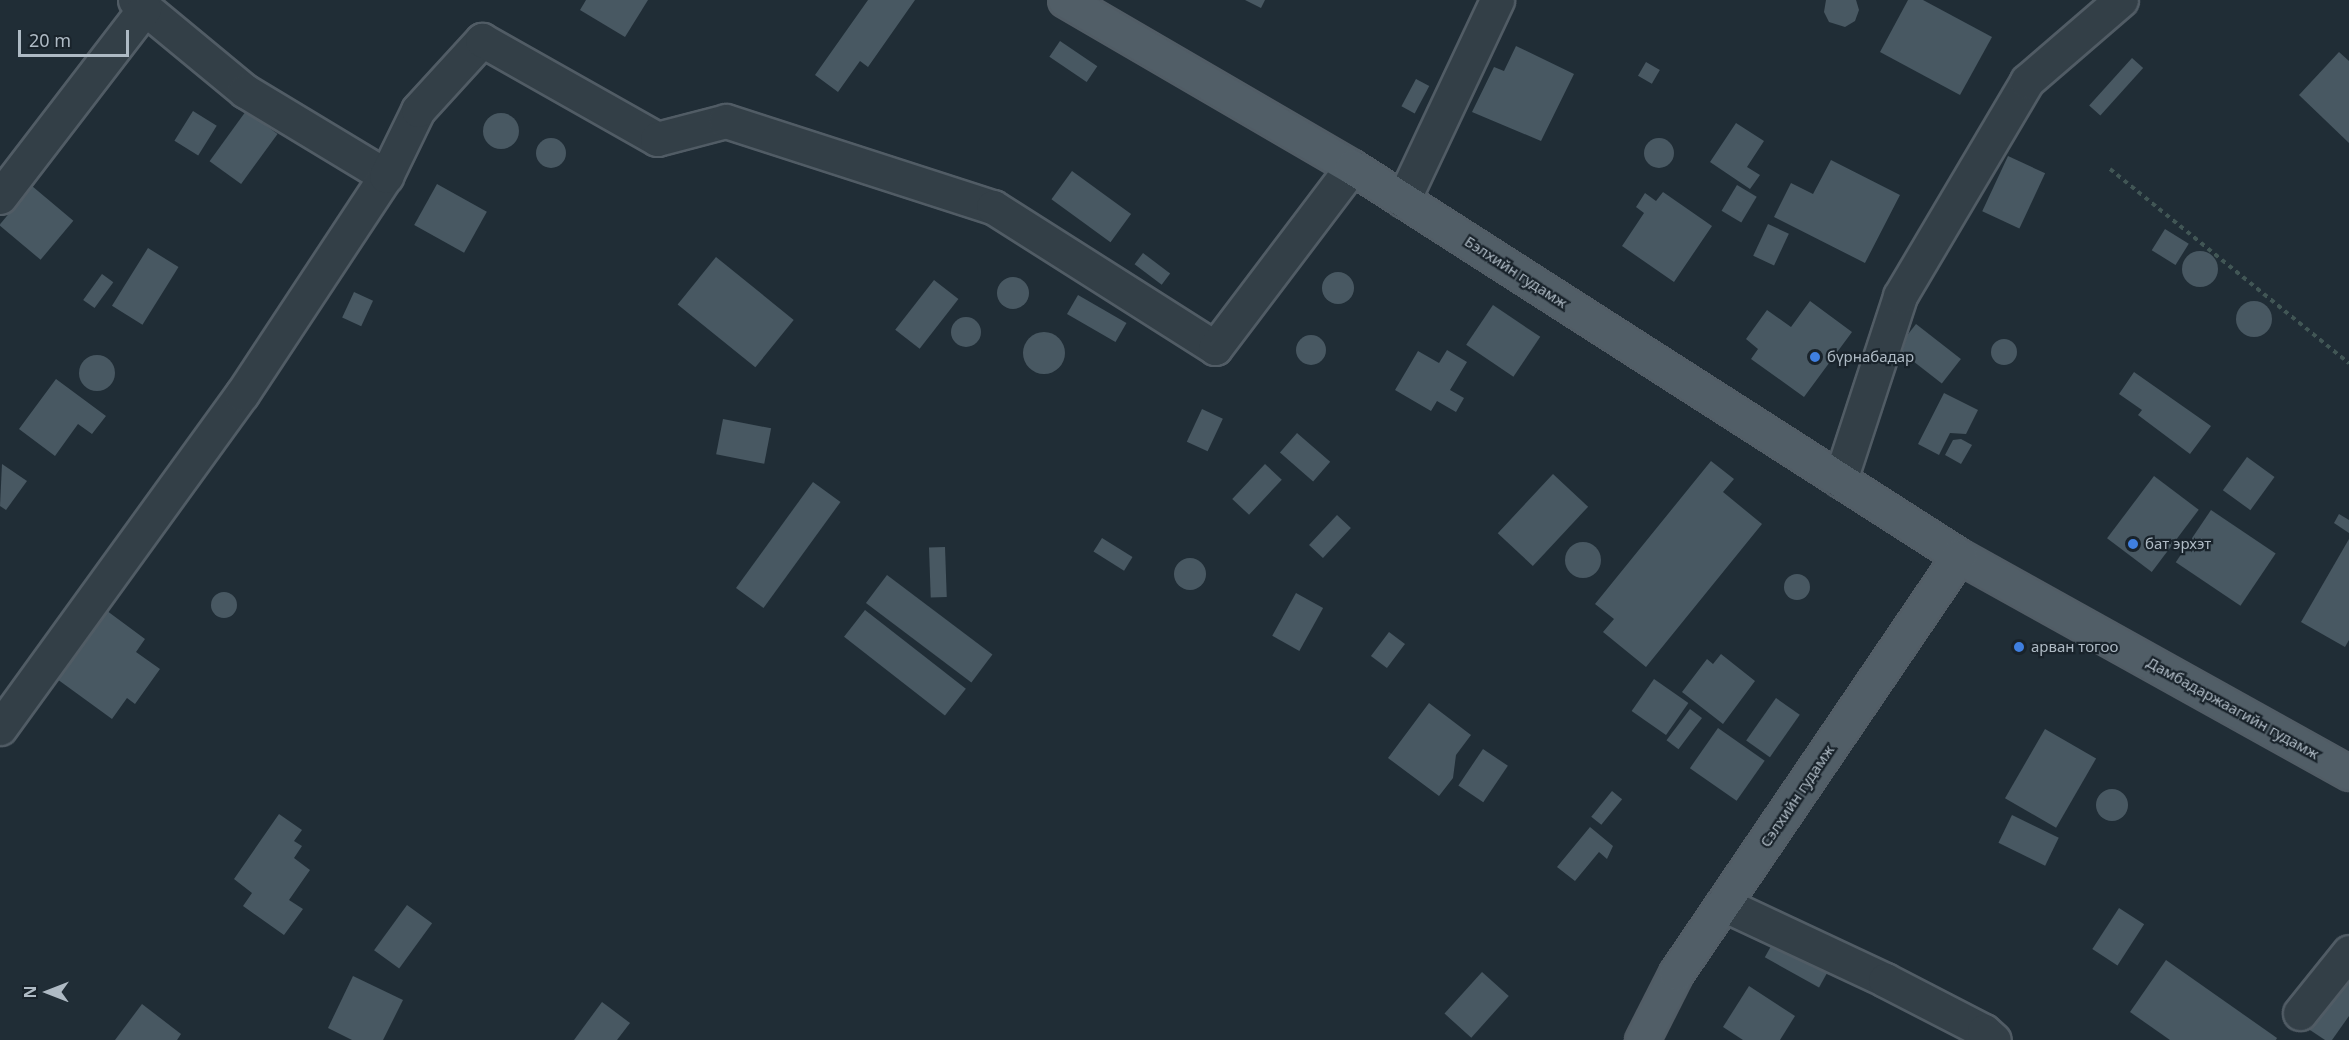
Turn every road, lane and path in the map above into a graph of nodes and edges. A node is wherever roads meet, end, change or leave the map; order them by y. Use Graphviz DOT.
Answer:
graph roads {
  1 [pos="1065,0"];
  2 [pos="1497,0"];
  3 [pos="2121,0"];
  4 [pos="140,4"];
  5 [pos="1352,167"];
  6 [pos="2110,169"];
  7 [pos="386,176"];
  8 [pos="0,197"];
  9 [pos="1403,200"];
  10 [pos="2349,363"];
  11 [pos="1840,480"];
  12 [pos="1959,556"];
  13 [pos="0,728"];
  14 [pos="2349,773"];
  15 [pos="1723,904"];
  16 [pos="2349,952"];
  17 [pos="2300,1013"];
  18 [pos="1642,1040"];
  19 [pos="1994,1040"];
  1 -- 5 [label="main road, Бэлхийн гудамж"];
  2 -- 9 [label="street"];
  3 -- 11 [label="street"];
  4 -- 7 [label="street"];
  4 -- 8 [label="street"];
  5 -- 7 [label="street"];
  5 -- 9 [label="main road, Бэлхийн гудамж"];
  6 -- 10 [label="path"];
  7 -- 13 [label="street"];
  9 -- 11 [label="main road, Бэлхийн гудамж"];
  11 -- 12 [label="main road, Бэлхийн гудамж"];
  12 -- 14 [label="main road, Дамбадаржаагийн гудамж"];
  12 -- 15 [label="main road, Сэлхийн гудамж"];
  15 -- 18 [label="main road, Сэлхийн гудамж"];
  15 -- 19 [label="street"];
  16 -- 17 [label="street"];
}
